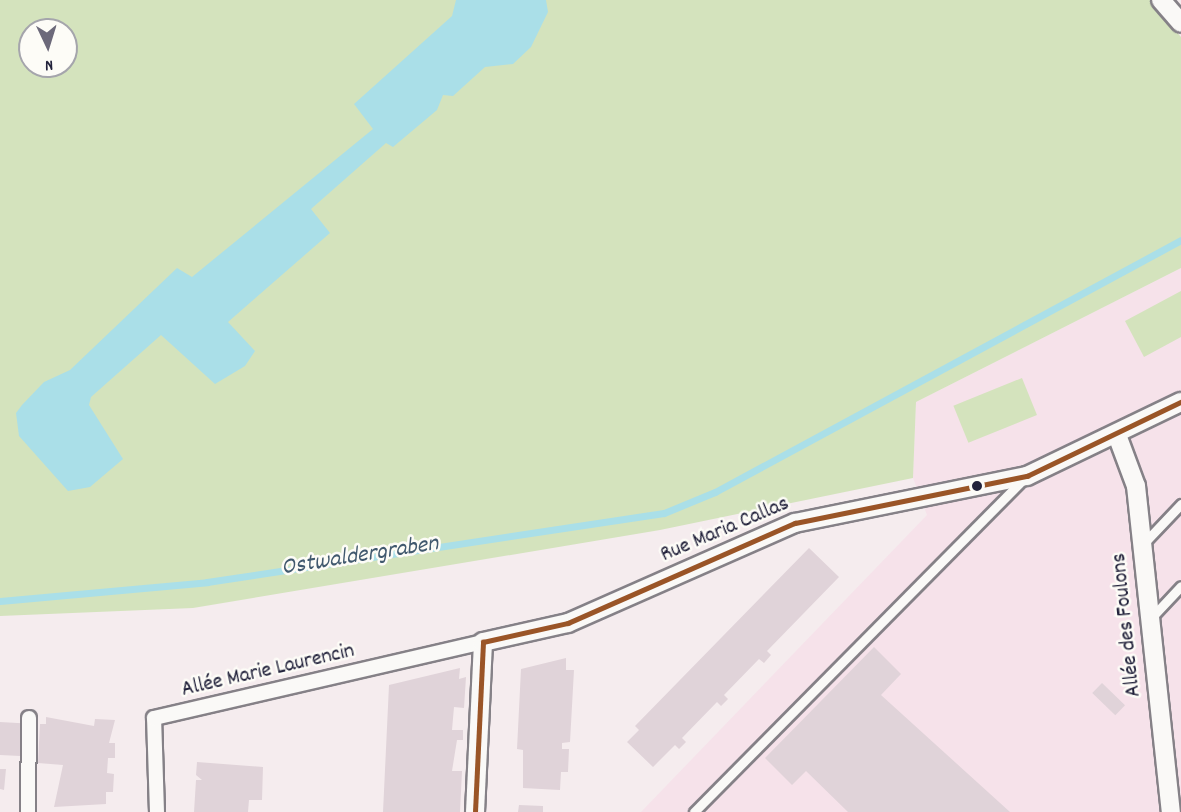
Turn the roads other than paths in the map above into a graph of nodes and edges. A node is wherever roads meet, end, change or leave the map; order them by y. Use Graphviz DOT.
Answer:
graph roads {
  1 [pos="1164,2"];
  2 [pos="1181,23"];
  3 [pos="1181,402"];
  4 [pos="1117,435"];
  5 [pos="1027,476"];
  6 [pos="1181,504"];
  7 [pos="1142,545"];
  8 [pos="1181,586"];
  9 [pos="1150,619"];
  10 [pos="483,642"];
  11 [pos="29,718"];
  12 [pos="1175,789"];
  13 [pos="28,812"];
  14 [pos="157,812"];
  15 [pos="474,812"];
  16 [pos="694,812"];
  17 [pos="1171,812"];
  1 -- 2 [label="street"];
  3 -- 4 [label="street, Rue Maria Callas"];
  4 -- 5 [label="street, Rue Maria Callas"];
  4 -- 7 [label="street, Allée des Foulons"];
  5 -- 10 [label="street, Rue Maria Callas"];
  5 -- 16 [label="lane"];
  6 -- 7 [label="lane"];
  7 -- 9 [label="street, Allée des Foulons"];
  8 -- 9 [label="lane"];
  9 -- 12 [label="street, Allée des Foulons"];
  10 -- 14 [label="street, Allée Marie Laurencin"];
  10 -- 15 [label="street"];
  11 -- 13 [label="street"];
  12 -- 17 [label="street, Allée des Foulons"];
}
